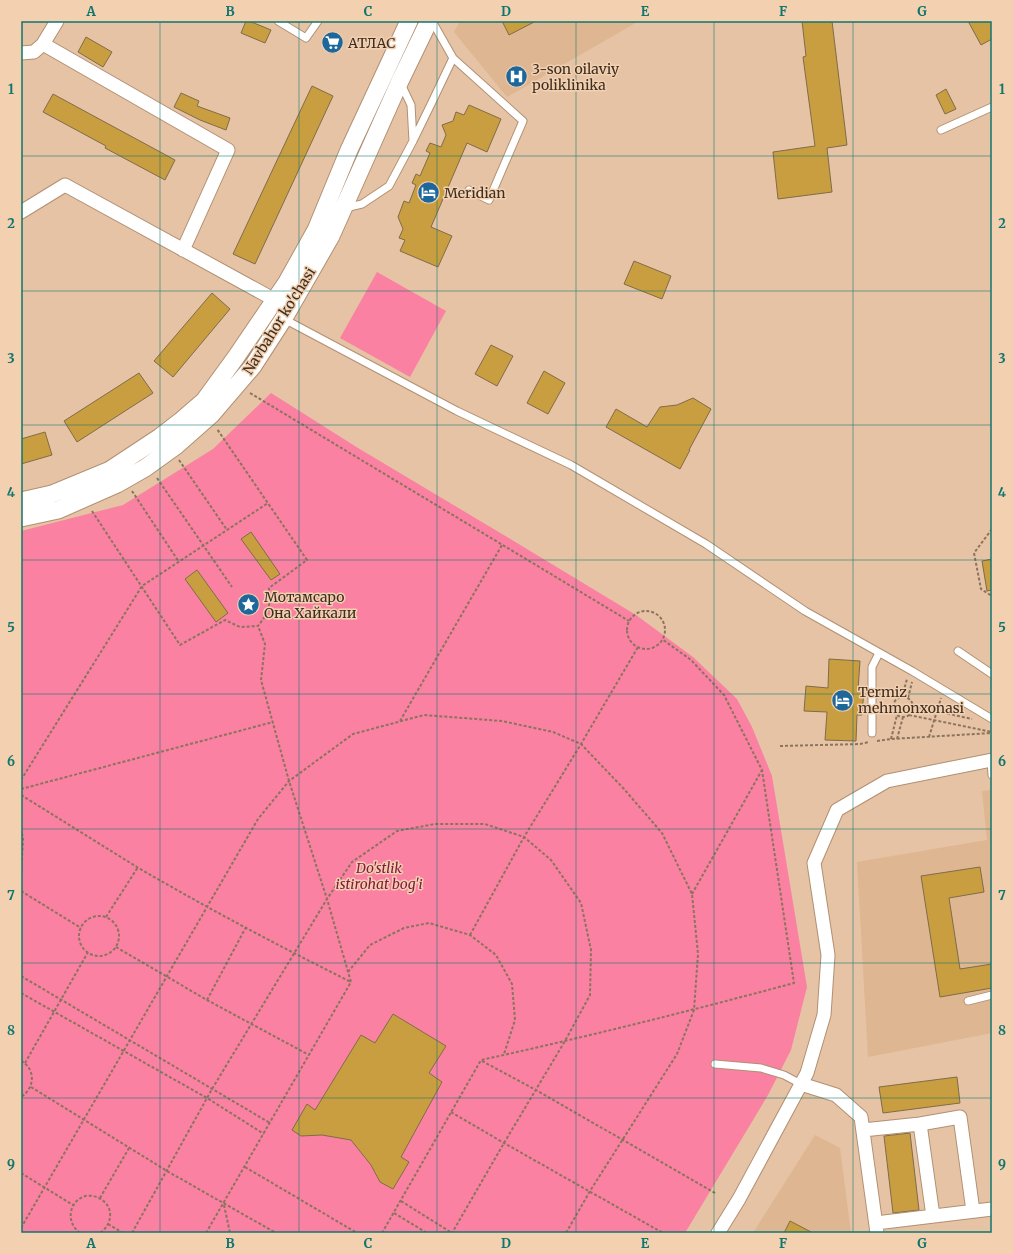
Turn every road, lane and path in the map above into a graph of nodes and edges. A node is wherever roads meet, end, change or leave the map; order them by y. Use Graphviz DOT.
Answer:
graph roads {
  1 [pos="57,21"];
  2 [pos="278,21"];
  3 [pos="318,21"];
  4 [pos="409,21"];
  5 [pos="430,21"];
  6 [pos="43,44"];
  7 [pos="21,53"];
  8 [pos="453,58"];
  9 [pos="400,80"];
  10 [pos="992,107"];
  11 [pos="941,130"];
  12 [pos="413,141"];
  13 [pos="469,190"];
  14 [pos="343,208"];
  15 [pos="21,212"];
  16 [pos="183,250"];
  17 [pos="294,286"];
  18 [pos="275,300"];
  19 [pos="284,318"];
  20 [pos="250,393"];
  21 [pos="216,427"];
  22 [pos="178,458"];
  23 [pos="156,477"];
  24 [pos="130,490"];
  25 [pos="21,501"];
  26 [pos="268,503"];
  27 [pos="91,510"];
  28 [pos="21,518"];
  29 [pos="992,529"];
  30 [pos="227,530"];
  31 [pos="204,545"];
  32 [pos="502,545"];
  33 [pos="179,562"];
  34 [pos="142,586"];
  35 [pos="232,587"];
  36 [pos="992,596"];
  37 [pos="629,621"];
  38 [pos="258,626"];
  39 [pos="662,639"];
  40 [pos="638,647"];
  41 [pos="958,651"];
  42 [pos="879,653"];
  43 [pos="992,674"];
  44 [pos="908,676"];
  45 [pos="913,679"];
  46 [pos="942,695"];
  47 [pos="902,697"];
  48 [pos="908,698"];
  49 [pos="913,706"];
  50 [pos="937,711"];
  51 [pos="897,714"];
  52 [pos="909,715"];
  53 [pos="903,717"];
  54 [pos="992,719"];
  55 [pos="934,720"];
  56 [pos="978,721"];
  57 [pos="273,722"];
  58 [pos="399,722"];
  59 [pos="992,732"];
  60 [pos="872,733"];
  61 [pos="929,737"];
  62 [pos="891,739"];
  63 [pos="897,739"];
  64 [pos="581,744"];
  65 [pos="780,746"];
  66 [pos="991,760"];
  67 [pos="762,770"];
  68 [pos="992,775"];
  69 [pos="21,780"];
  70 [pos="289,781"];
  71 [pos="21,789"];
  72 [pos="21,795"];
  73 [pos="21,828"];
  74 [pos="524,837"];
  75 [pos="138,867"];
  76 [pos="21,875"];
  77 [pos="21,891"];
  78 [pos="692,894"];
  79 [pos="327,899"];
  80 [pos="208,907"];
  81 [pos="106,917"];
  82 [pos="246,927"];
  83 [pos="81,928"];
  84 [pos="470,935"];
  85 [pos="116,946"];
  86 [pos="88,952"];
  87 [pos="294,954"];
  88 [pos="348,972"];
  89 [pos="21,976"];
  90 [pos="167,976"];
  91 [pos="351,982"];
  92 [pos="21,993"];
  93 [pos="992,995"];
  94 [pos="61,999"];
  95 [pos="207,1000"];
  96 [pos="968,1000"];
  97 [pos="694,1010"];
  98 [pos="54,1012"];
  99 [pos="252,1024"];
  100 [pos="130,1040"];
  101 [pos="565,1042"];
  102 [pos="124,1051"];
  103 [pos="309,1055"];
  104 [pos="504,1055"];
  105 [pos="481,1060"];
  106 [pos="21,1061"];
  107 [pos="25,1063"];
  108 [pos="715,1064"];
  109 [pos="801,1084"];
  110 [pos="31,1087"];
  111 [pos="212,1089"];
  112 [pos="536,1090"];
  113 [pos="21,1096"];
  114 [pos="207,1098"];
  115 [pos="451,1112"];
  116 [pos="84,1120"];
  117 [pos="270,1124"];
  118 [pos="920,1124"];
  119 [pos="863,1130"];
  120 [pos="264,1134"];
  121 [pos="622,1140"];
  122 [pos="504,1144"];
  123 [pos="129,1148"];
  124 [pos="245,1167"];
  125 [pos="166,1171"];
  126 [pos="21,1173"];
  127 [pos="44,1187"];
  128 [pos="590,1191"];
  129 [pos="715,1193"];
  130 [pos="100,1198"];
  131 [pos="401,1201"];
  132 [pos="224,1203"];
  133 [pos="73,1205"];
  134 [pos="992,1209"];
  135 [pos="973,1211"];
  136 [pos="394,1213"];
  137 [pos="933,1216"];
  138 [pos="108,1224"];
  139 [pos="21,1228"];
  140 [pos="877,1228"];
  141 [pos="80,1233"];
  142 [pos="100,1233"];
  143 [pos="123,1233"];
  144 [pos="132,1233"];
  145 [pos="206,1233"];
  146 [pos="230,1233"];
  147 [pos="276,1233"];
  148 [pos="357,1233"];
  149 [pos="382,1233"];
  150 [pos="427,1233"];
  151 [pos="452,1233"];
  152 [pos="566,1233"];
  153 [pos="663,1233"];
  154 [pos="718,1233"];
  1 -- 6 [label="street"];
  2 -- 3 [label="lane"];
  4 -- 17 [label="street, Navbahor ko'chasi"];
  5 -- 8 [label="lane"];
  5 -- 9 [label="street, Navbahor ko'chasi"];
  6 -- 7 [label="street"];
  6 -- 16 [label="street"];
  8 -- 12 [label="lane"];
  8 -- 13 [label="lane"];
  9 -- 12 [label="lane"];
  9 -- 14 [label="street, Navbahor ko'chasi"];
  10 -- 11 [label="lane"];
  12 -- 14 [label="lane"];
  14 -- 17 [label="street, Navbahor ko'chasi"];
  15 -- 16 [label="street"];
  16 -- 18 [label="street"];
  17 -- 18 [label="street, Navbahor ko'chasi"];
  17 -- 19 [label="street, Navbahor ko'chasi"];
  18 -- 25 [label="street, Navbahor ko'chasi"];
  19 -- 28 [label="street, Navbahor ko'chasi"];
  19 -- 42 [label="lane"];
  20 -- 32 [label="path"];
  21 -- 26 [label="path"];
  22 -- 30 [label="path"];
  23 -- 31 [label="path"];
  24 -- 33 [label="path"];
  26 -- 30 [label="path"];
  26 -- 38 [label="path"];
  27 -- 34 [label="path"];
  29 -- 36 [label="path"];
  30 -- 31 [label="path"];
  31 -- 33 [label="path"];
  31 -- 35 [label="path"];
  32 -- 37 [label="path"];
  32 -- 58 [label="path"];
  33 -- 34 [label="path"];
  34 -- 38 [label="path"];
  34 -- 69 [label="path"];
  37 -- 39 [label="path"];
  37 -- 40 [label="path"];
  38 -- 57 [label="path"];
  39 -- 40 [label="path"];
  39 -- 67 [label="path"];
  40 -- 64 [label="path"];
  41 -- 43 [label="lane"];
  42 -- 54 [label="lane"];
  42 -- 60 [label="lane"];
  44 -- 47 [label="path"];
  45 -- 48 [label="path"];
  46 -- 50 [label="path"];
  47 -- 48 [label="path"];
  47 -- 51 [label="path"];
  48 -- 49 [label="path"];
  49 -- 50 [label="path"];
  49 -- 52 [label="path"];
  50 -- 55 [label="path"];
  50 -- 56 [label="path"];
  51 -- 53 [label="path"];
  51 -- 62 [label="path"];
  52 -- 53 [label="path"];
  52 -- 55 [label="path"];
  53 -- 63 [label="path"];
  55 -- 59 [label="path"];
  55 -- 61 [label="path"];
  57 -- 70 [label="path"];
  57 -- 71 [label="path"];
  58 -- 64 [label="path"];
  58 -- 70 [label="path"];
  59 -- 61 [label="path"];
  61 -- 63 [label="path"];
  62 -- 63 [label="path"];
  62 -- 65 [label="path"];
  64 -- 74 [label="path"];
  64 -- 78 [label="path"];
  66 -- 68 [label="lane"];
  66 -- 109 [label="street"];
  67 -- 78 [label="path"];
  67 -- 97 [label="path"];
  70 -- 79 [label="path"];
  70 -- 80 [label="path"];
  72 -- 75 [label="path"];
  73 -- 76 [label="path"];
  74 -- 79 [label="path"];
  74 -- 84 [label="path"];
  74 -- 101 [label="path"];
  75 -- 80 [label="path"];
  75 -- 81 [label="path"];
  77 -- 83 [label="path"];
  78 -- 97 [label="path"];
  79 -- 87 [label="path"];
  79 -- 88 [label="path"];
  80 -- 82 [label="path"];
  80 -- 90 [label="path"];
  81 -- 83 [label="path"];
  81 -- 85 [label="path"];
  82 -- 87 [label="path"];
  82 -- 95 [label="path"];
  83 -- 86 [label="path"];
  84 -- 88 [label="path"];
  84 -- 104 [label="path"];
  85 -- 86 [label="path"];
  85 -- 90 [label="path"];
  86 -- 94 [label="path"];
  87 -- 91 [label="path"];
  87 -- 99 [label="path"];
  88 -- 91 [label="path"];
  89 -- 94 [label="path"];
  90 -- 95 [label="path"];
  90 -- 100 [label="path"];
  91 -- 103 [label="path"];
  92 -- 98 [label="path"];
  93 -- 96 [label="lane"];
  94 -- 98 [label="path"];
  94 -- 100 [label="path"];
  95 -- 99 [label="path"];
  97 -- 101 [label="path"];
  97 -- 121 [label="path"];
  98 -- 102 [label="path"];
  98 -- 107 [label="path"];
  99 -- 103 [label="path"];
  99 -- 111 [label="path"];
  100 -- 102 [label="path"];
  100 -- 111 [label="path"];
  101 -- 104 [label="path"];
  101 -- 112 [label="path"];
  102 -- 114 [label="path"];
  102 -- 116 [label="path"];
  103 -- 117 [label="path"];
  104 -- 105 [label="path"];
  105 -- 112 [label="path"];
  105 -- 115 [label="path"];
  106 -- 107 [label="path"];
  107 -- 110 [label="path"];
  108 -- 109 [label="lane"];
  109 -- 119 [label="street"];
  109 -- 154 [label="street"];
  110 -- 113 [label="path"];
  110 -- 116 [label="path"];
  111 -- 114 [label="path"];
  111 -- 117 [label="path"];
  112 -- 121 [label="path"];
  112 -- 122 [label="path"];
  114 -- 120 [label="path"];
  114 -- 125 [label="path"];
  115 -- 122 [label="path"];
  115 -- 131 [label="path"];
  116 -- 123 [label="path"];
  116 -- 127 [label="path"];
  117 -- 120 [label="path"];
  118 -- 119 [label="street"];
  118 -- 135 [label="street"];
  118 -- 137 [label="street"];
  119 -- 140 [label="street"];
  120 -- 124 [label="path"];
  121 -- 128 [label="path"];
  121 -- 129 [label="path"];
  122 -- 128 [label="path"];
  122 -- 151 [label="path"];
  123 -- 125 [label="path"];
  123 -- 130 [label="path"];
  124 -- 132 [label="path"];
  124 -- 148 [label="path"];
  125 -- 132 [label="path"];
  125 -- 144 [label="path"];
  126 -- 127 [label="path"];
  127 -- 133 [label="path"];
  127 -- 139 [label="path"];
  128 -- 152 [label="path"];
  128 -- 153 [label="path"];
  130 -- 133 [label="path"];
  130 -- 138 [label="path"];
  131 -- 136 [label="path"];
  131 -- 151 [label="path"];
  132 -- 145 [label="path"];
  132 -- 146 [label="path"];
  132 -- 147 [label="path"];
  133 -- 141 [label="path"];
  134 -- 135 [label="street"];
  135 -- 137 [label="street"];
  136 -- 149 [label="path"];
  136 -- 150 [label="path"];
  137 -- 140 [label="street"];
  138 -- 142 [label="path"];
  138 -- 143 [label="path"];
}
